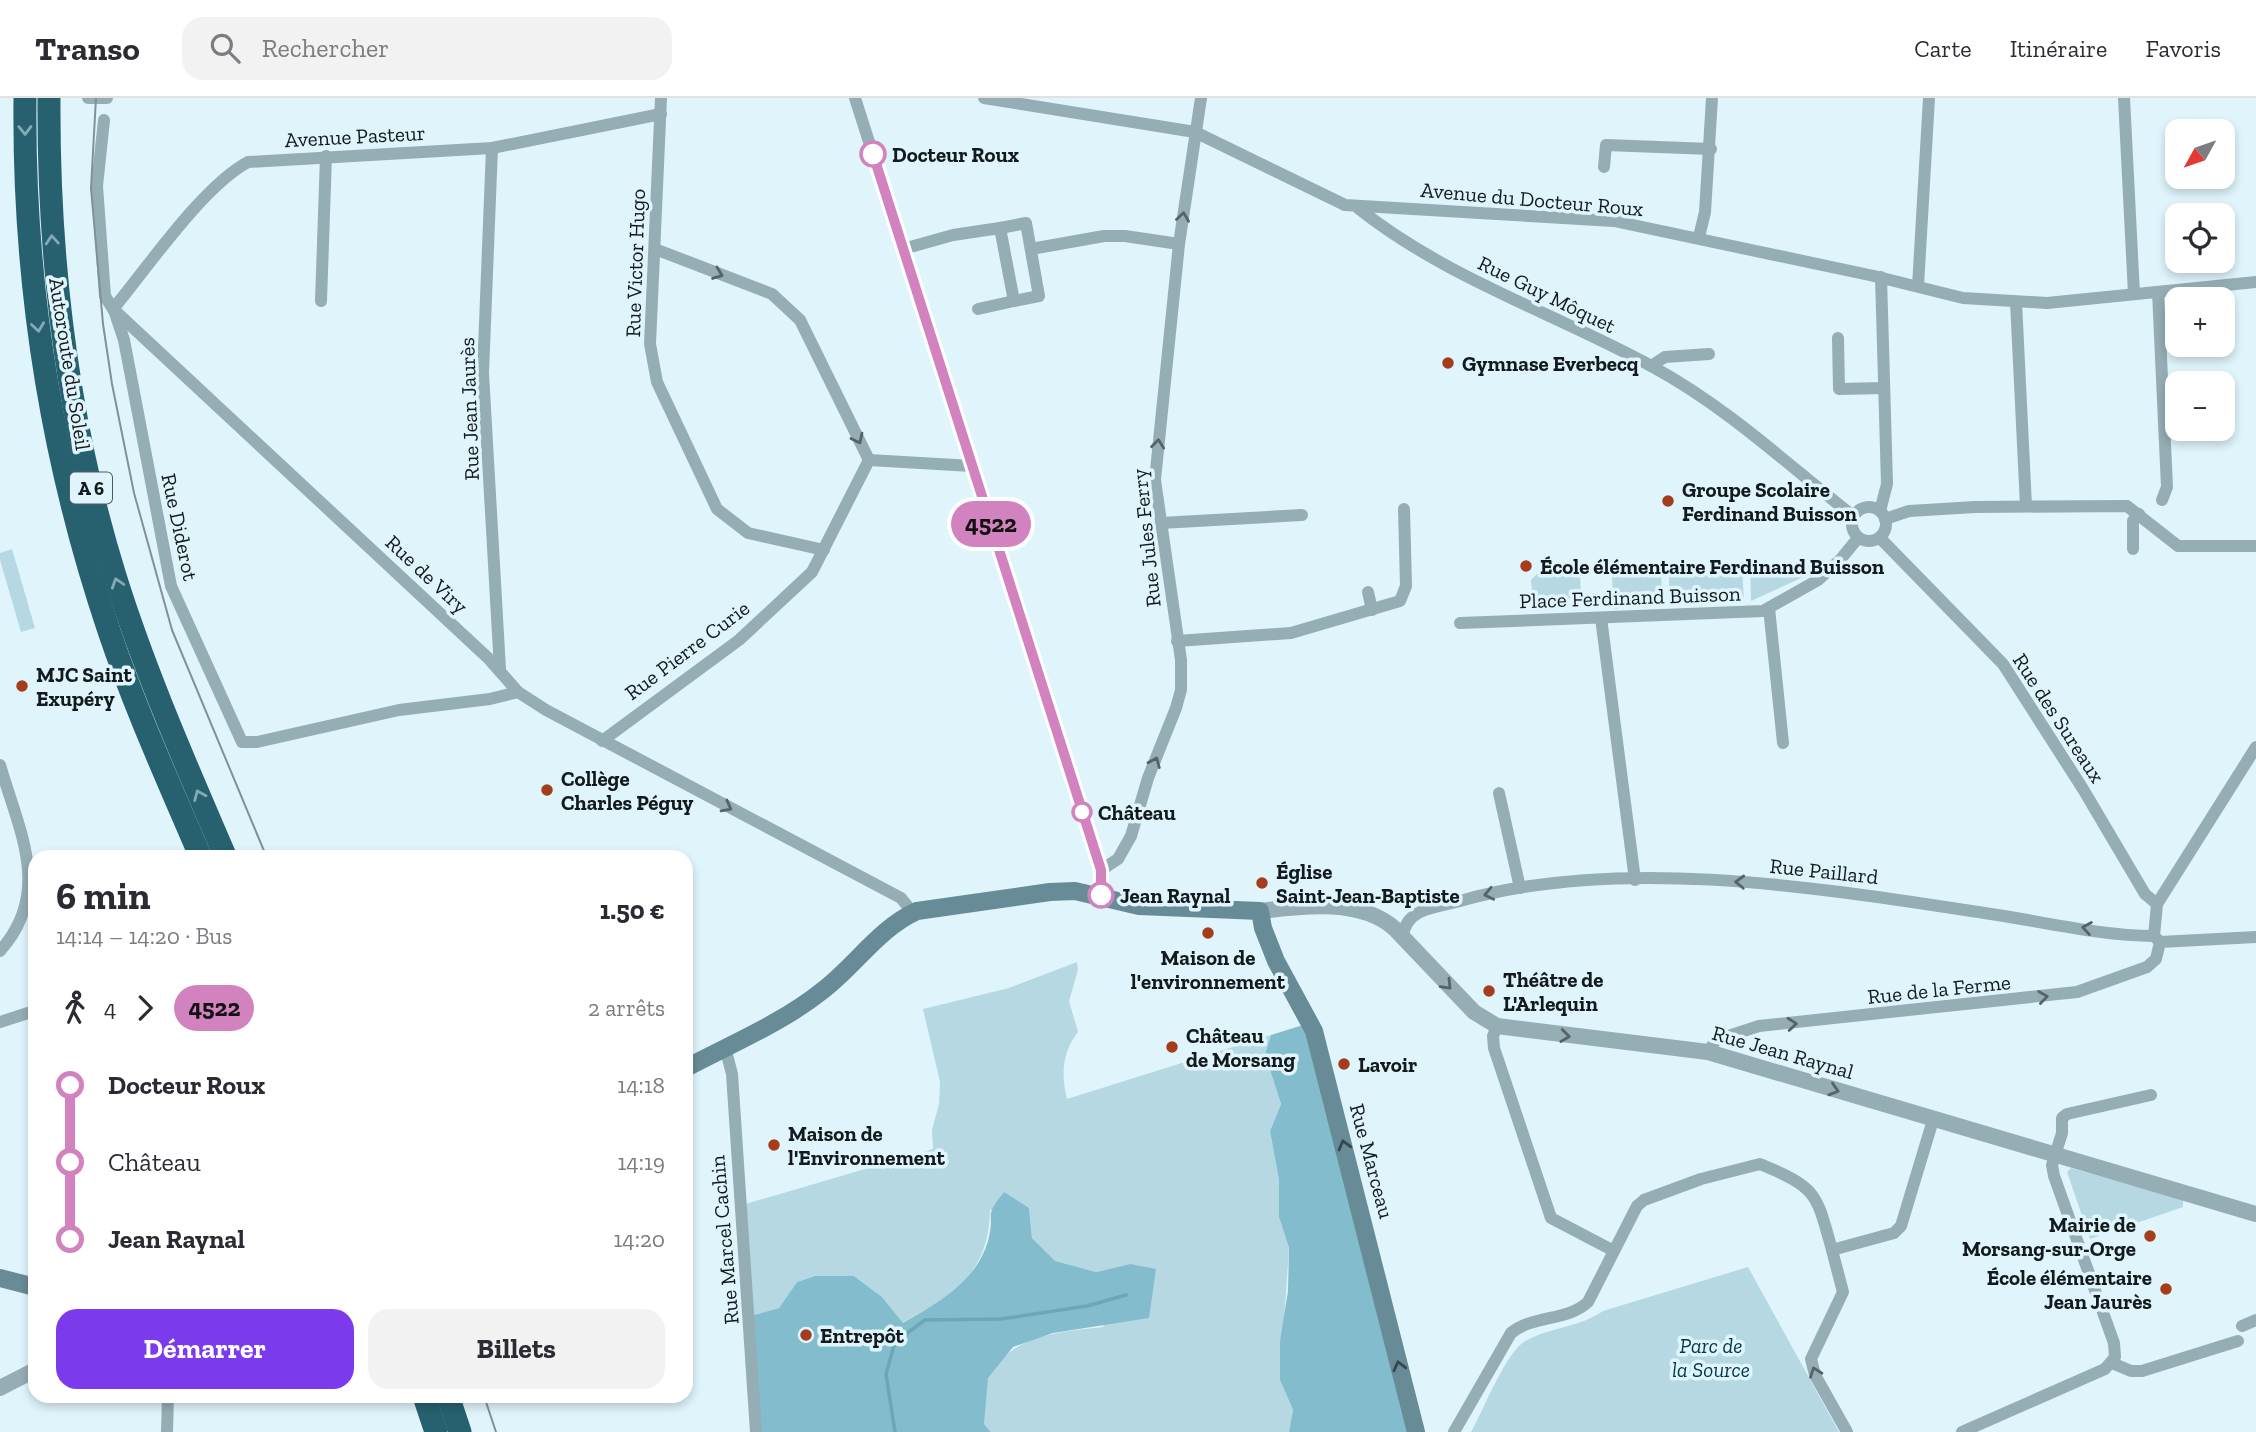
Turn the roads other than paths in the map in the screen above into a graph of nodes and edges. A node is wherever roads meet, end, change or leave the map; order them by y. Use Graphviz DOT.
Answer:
graph roads {
  1 [pos="25,98"];
  2 [pos="49,98"];
  3 [pos="88,98"];
  4 [pos="106,98"];
  5 [pos="662,98"];
  6 [pos="855,98"];
  7 [pos="984,98"];
  8 [pos="1201,98"];
  9 [pos="1712,98"];
  10 [pos="1929,98"];
  11 [pos="2124,98"];
  12 [pos="661,114"];
  13 [pos="104,120"];
  14 [pos="1195,132"];
  15 [pos="492,148"];
  16 [pos="1711,149"];
  17 [pos="327,156"];
  18 [pos="1604,167"];
  19 [pos="1358,208"];
  20 [pos="1000,228"];
  21 [pos="1699,237"];
  22 [pos="1179,244"];
  23 [pos="655,249"];
  24 [pos="903,249"];
  25 [pos="1031,249"];
  26 [pos="1881,277"];
  27 [pos="2256,282"];
  28 [pos="1918,286"];
  29 [pos="2158,292"];
  30 [pos="2134,294"];
  31 [pos="321,301"];
  32 [pos="1014,301"];
  33 [pos="2016,302"];
  34 [pos="113,309"];
  35 [pos="978,309"];
  36 [pos="1838,338"];
  37 [pos="1709,354"];
  38 [pos="1651,366"];
  39 [pos="1884,388"];
  40 [pos="869,460"];
  41 [pos="972,466"];
  42 [pos="2162,500"];
  43 [pos="2026,506"];
  44 [pos="1404,509"];
  45 [pos="2138,514"];
  46 [pos="1302,515"];
  47 [pos="1883,515"];
  48 [pos="1853,516"];
  49 [pos="1161,523"];
  50 [pos="1858,538"];
  51 [pos="1880,538"];
  52 [pos="2256,546"];
  53 [pos="2133,549"];
  54 [pos="824,550"];
  55 [pos="1368,592"];
  56 [pos="1769,608"];
  57 [pos="1372,610"];
  58 [pos="1601,618"];
  59 [pos="1460,623"];
  60 [pos="1177,641"];
  61 [pos="500,669"];
  62 [pos="518,692"];
  63 [pos="602,741"];
  64 [pos="1783,743"];
  65 [pos="2256,747"];
  66 [pos="0,765"];
  67 [pos="1499,793"];
  68 [pos="198,850"];
  69 [pos="223,850"];
  70 [pos="28,870"];
  71 [pos="1101,870"];
  72 [pos="1635,880"];
  73 [pos="1520,888"];
  74 [pos="28,894"];
  75 [pos="1101,895"];
  76 [pos="2157,904"];
  77 [pos="1260,911"];
  78 [pos="913,913"];
  79 [pos="1403,937"];
  80 [pos="2256,937"];
  81 [pos="2157,939"];
  82 [pos="0,951"];
  83 [pos="28,1013"];
  84 [pos="0,1022"];
  85 [pos="1497,1026"];
  86 [pos="725,1047"];
  87 [pos="1708,1052"];
  88 [pos="693,1065"];
  89 [pos="2151,1095"];
  90 [pos="1933,1120"];
  91 [pos="2054,1155"];
  92 [pos="2256,1214"];
  93 [pos="1832,1250"];
  94 [pos="1614,1251"];
  95 [pos="0,1278"];
  96 [pos="28,1285"];
  97 [pos="2256,1320"];
  98 [pos="2242,1326"];
  99 [pos="2238,1341"];
  100 [pos="2112,1363"];
  101 [pos="28,1374"];
  102 [pos="0,1388"];
  103 [pos="168,1403"];
  104 [pos="426,1403"];
  105 [pos="451,1403"];
  106 [pos="1967,1431"];
  107 [pos="167,1432"];
  108 [pos="436,1432"];
  109 [pos="460,1432"];
  110 [pos="756,1432"];
  111 [pos="1416,1432"];
  112 [pos="1454,1432"];
  113 [pos="1847,1432"];
  1 -- 68 [label="highway, Autoroute du Soleil / A 6, one-way"];
  69 -- 2 [label="highway, Autoroute du Soleil / A 6, one-way"];
  3 -- 4 [label="street"];
  5 -- 12 [label="street, Rue Victor Hugo"];
  6 -- 24 [label="street"];
  7 -- 14 [label="street, Avenue du Docteur Roux"];
  8 -- 14 [label="street, Rue Jules Ferry"];
  9 -- 16 [label="street"];
  10 -- 28 [label="street"];
  11 -- 30 [label="street"];
  12 -- 15 [label="street, Avenue Pasteur"];
  12 -- 23 [label="street, Rue Victor Hugo"];
  13 -- 34 [label="street"];
  14 -- 19 [label="street, Avenue du Docteur Roux"];
  22 -- 14 [label="street, Rue Jules Ferry, one-way"];
  15 -- 17 [label="street, Avenue Pasteur"];
  15 -- 61 [label="street, Rue Jean Jaurès"];
  16 -- 18 [label="street"];
  16 -- 21 [label="street"];
  17 -- 31 [label="street"];
  17 -- 34 [label="street, Avenue Pasteur"];
  19 -- 21 [label="street, Avenue du Docteur Roux"];
  19 -- 38 [label="street, Rue Guy Môquet"];
  20 -- 24 [label="street"];
  20 -- 25 [label="street"];
  20 -- 32 [label="street"];
  21 -- 26 [label="street, Avenue du Docteur Roux"];
  22 -- 25 [label="street"];
  49 -- 22 [label="street, Rue Jules Ferry, one-way"];
  23 -- 40 [label="street, one-way"];
  23 -- 54 [label="street, Rue Victor Hugo"];
  24 -- 41 [label="street"];
  25 -- 32 [label="street"];
  26 -- 28 [label="street, Avenue du Docteur Roux"];
  26 -- 39 [label="street"];
  27 -- 29 [label="street, Avenue du Docteur Roux"];
  28 -- 33 [label="street, Avenue du Docteur Roux"];
  29 -- 30 [label="street, Avenue du Docteur Roux"];
  29 -- 42 [label="street"];
  30 -- 33 [label="street, Avenue du Docteur Roux"];
  32 -- 35 [label="street"];
  33 -- 43 [label="street"];
  34 -- 61 [label="street, Rue de Viry"];
  34 -- 62 [label="street, Rue Diderot"];
  36 -- 39 [label="street"];
  37 -- 38 [label="street"];
  38 -- 48 [label="street, Rue Guy Môquet"];
  39 -- 47 [label="street"];
  40 -- 41 [label="street"];
  40 -- 54 [label="street, Rue Pierre Curie"];
  41 -- 71 [label="street"];
  43 -- 45 [label="street"];
  43 -- 47 [label="street"];
  44 -- 57 [label="street"];
  45 -- 52 [label="street"];
  45 -- 53 [label="street"];
  46 -- 49 [label="street"];
  47 -- 48 [label="street"];
  47 -- 51 [label="street"];
  48 -- 50 [label="street"];
  49 -- 60 [label="street, Rue Jules Ferry"];
  50 -- 51 [label="street"];
  50 -- 56 [label="street, Place Ferdinand Buisson"];
  51 -- 76 [label="street, Rue des Sureaux"];
  54 -- 63 [label="street, Rue Pierre Curie"];
  55 -- 57 [label="street"];
  56 -- 58 [label="street, Place Ferdinand Buisson"];
  56 -- 64 [label="street"];
  57 -- 60 [label="street"];
  58 -- 59 [label="street, Place Ferdinand Buisson"];
  58 -- 72 [label="street"];
  71 -- 60 [label="street, Rue Jules Ferry, one-way"];
  61 -- 62 [label="street, Rue de Viry"];
  62 -- 63 [label="street, Rue de Viry"];
  63 -- 78 [label="street, Rue de Viry, one-way"];
  65 -- 76 [label="street"];
  66 -- 70 [label="street"];
  67 -- 73 [label="street"];
  71 -- 75 [label="street"];
  72 -- 73 [label="street, Rue Paillard"];
  81 -- 72 [label="street, Rue Paillard, one-way"];
  73 -- 79 [label="street, Rue Paillard, one-way"];
  74 -- 82 [label="street"];
  75 -- 77 [label="main road, Rue Jean Raynal"];
  75 -- 78 [label="main road, Rue Jean Raynal"];
  76 -- 81 [label="street"];
  77 -- 79 [label="street, Rue Jean Raynal"];
  111 -- 77 [label="main road, Rue Marceau, one-way"];
  78 -- 86 [label="main road"];
  79 -- 85 [label="street, Rue Jean Raynal, one-way"];
  80 -- 81 [label="street, Rue Paillard"];
  87 -- 81 [label="street, Rue de la Ferme, one-way"];
  83 -- 84 [label="street"];
  85 -- 87 [label="street, Rue Jean Raynal, one-way"];
  85 -- 94 [label="street"];
  86 -- 88 [label="main road"];
  86 -- 110 [label="street, Rue Marcel Cachin"];
  87 -- 90 [label="street, Rue Jean Raynal, one-way"];
  89 -- 91 [label="street"];
  90 -- 91 [label="street, Rue Jean Raynal"];
  90 -- 93 [label="street"];
  91 -- 92 [label="street, Rue Jean Raynal"];
  91 -- 100 [label="street"];
  93 -- 94 [label="street"];
  113 -- 93 [label="street, one-way"];
  94 -- 112 [label="street"];
  95 -- 96 [label="main road"];
  97 -- 98 [label="street"];
  99 -- 100 [label="street"];
  100 -- 106 [label="street"];
  101 -- 102 [label="street"];
  103 -- 107 [label="street"];
  104 -- 108 [label="highway"];
  105 -- 109 [label="highway"];
}
